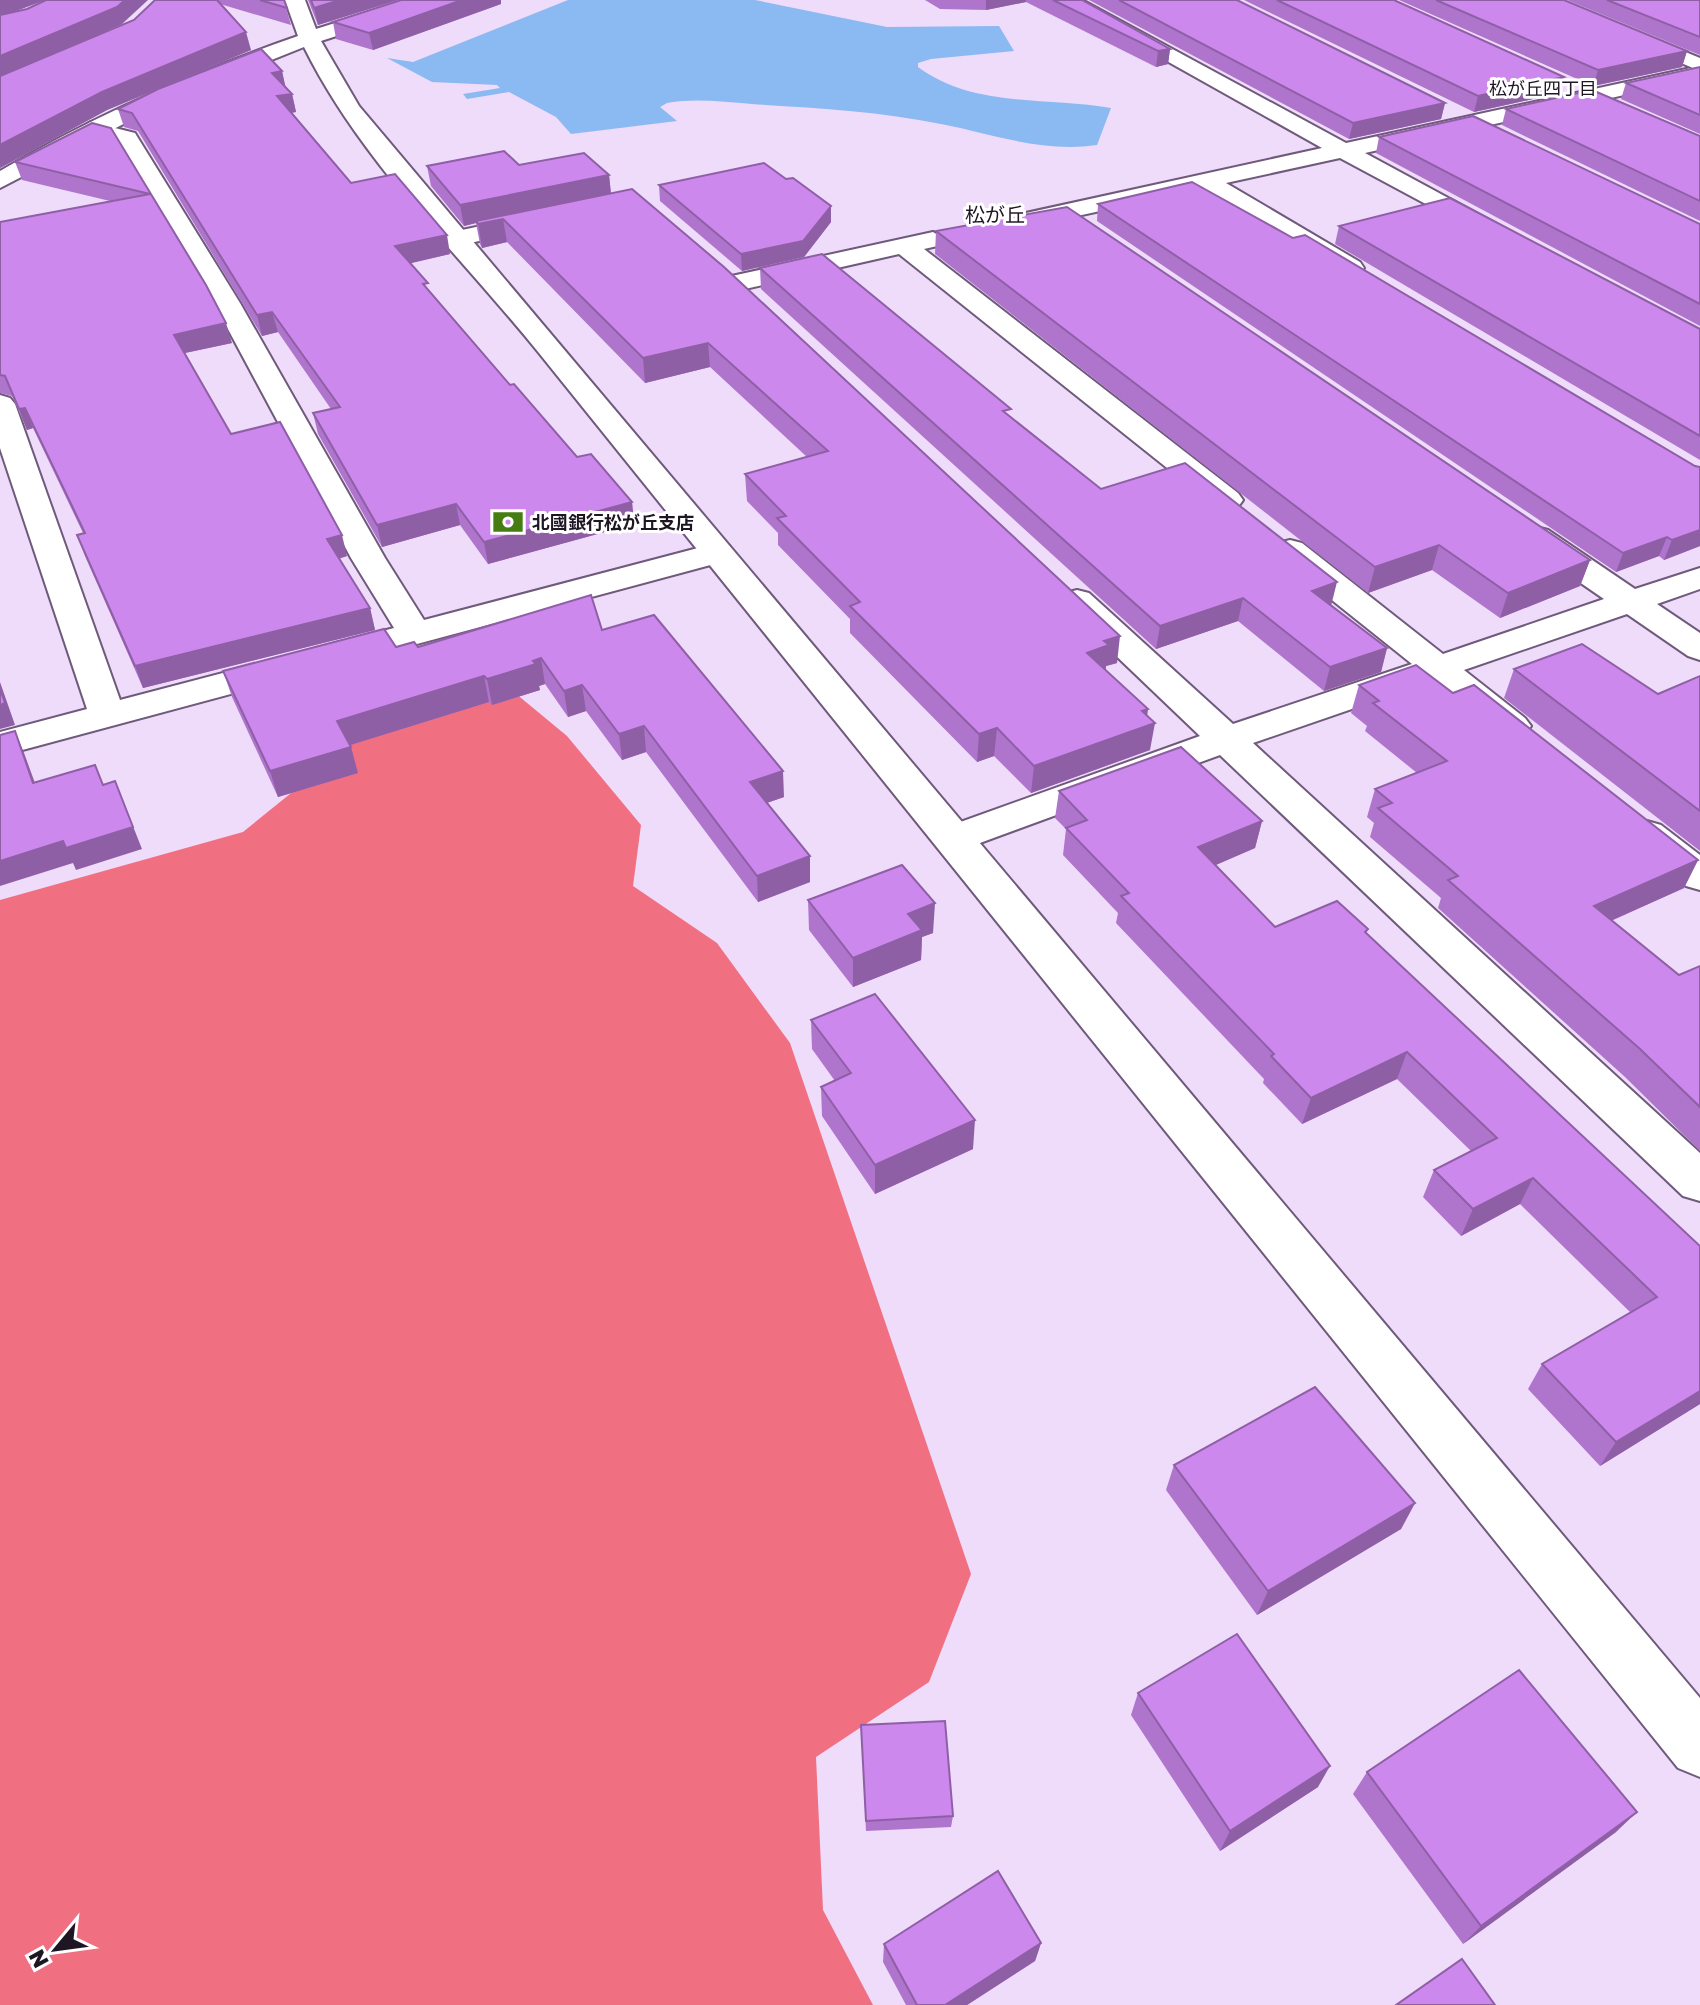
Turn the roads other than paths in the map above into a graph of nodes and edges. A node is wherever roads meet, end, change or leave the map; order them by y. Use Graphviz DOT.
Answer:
graph roads {
  1 [pos="295,0"];
  2 [pos="428,0"];
  3 [pos="1068,0"];
  4 [pos="1542,0"];
  5 [pos="307,38"];
  6 [pos="1700,65"];
  7 [pos="1700,72"];
  8 [pos="1563,83"];
  9 [pos="1591,96"];
  10 [pos="1619,108"];
  11 [pos="1445,109"];
  12 [pos="1472,123"];
  13 [pos="91,129"];
  14 [pos="1501,137"];
  15 [pos="1347,151"];
  16 [pos="0,181"];
  17 [pos="1206,181"];
  18 [pos="1062,212"];
  19 [pos="558,217"];
  20 [pos="991,228"];
  21 [pos="962,234"];
  22 [pos="1098,236"];
  23 [pos="457,238"];
  24 [pos="1511,241"];
  25 [pos="905,247"];
  26 [pos="1371,280"];
  27 [pos="759,305"];
  28 [pos="0,404"];
  29 [pos="1514,521"];
  30 [pos="717,553"];
  31 [pos="1051,576"];
  32 [pos="1700,578"];
  33 [pos="1631,603"];
  34 [pos="415,634"];
  35 [pos="1700,649"];
  36 [pos="1439,667"];
  37 [pos="107,715"];
  38 [pos="1227,739"];
  39 [pos="0,744"];
  40 [pos="1539,747"];
  41 [pos="1625,816"];
  42 [pos="955,838"];
  43 [pos="1700,876"];
  44 [pos="1700,1182"];
  45 [pos="1700,1746"];
  1 -- 5 [label="street"];
  2 -- 5 [label="street"];
  3 -- 15 [label="street"];
  4 -- 6 [label="street"];
  5 -- 13 [label="street"];
  5 -- 23 [label="street"];
  7 -- 9 [label="street"];
  8 -- 9 [label="street"];
  9 -- 10 [label="street"];
  9 -- 12 [label="street"];
  11 -- 12 [label="street"];
  12 -- 14 [label="street"];
  12 -- 15 [label="street"];
  13 -- 16 [label="street"];
  13 -- 34 [label="street"];
  15 -- 17 [label="street"];
  15 -- 24 [label="street"];
  17 -- 18 [label="street"];
  17 -- 26 [label="street"];
  18 -- 20 [label="street"];
  18 -- 22 [label="street"];
  19 -- 23 [label="street"];
  21 -- 25 [label="street"];
  23 -- 30 [label="street"];
  25 -- 27 [label="street"];
  25 -- 36 [label="street"];
  28 -- 37 [label="street"];
  29 -- 33 [label="street"];
  30 -- 34 [label="street"];
  30 -- 42 [label="street"];
  31 -- 38 [label="street"];
  32 -- 33 [label="street"];
  33 -- 35 [label="street"];
  33 -- 36 [label="street"];
  34 -- 37 [label="street"];
  36 -- 38 [label="street"];
  36 -- 40 [label="street"];
  37 -- 39 [label="street"];
  38 -- 42 [label="street"];
  38 -- 44 [label="street"];
  41 -- 43 [label="street"];
  42 -- 45 [label="street"];
}
